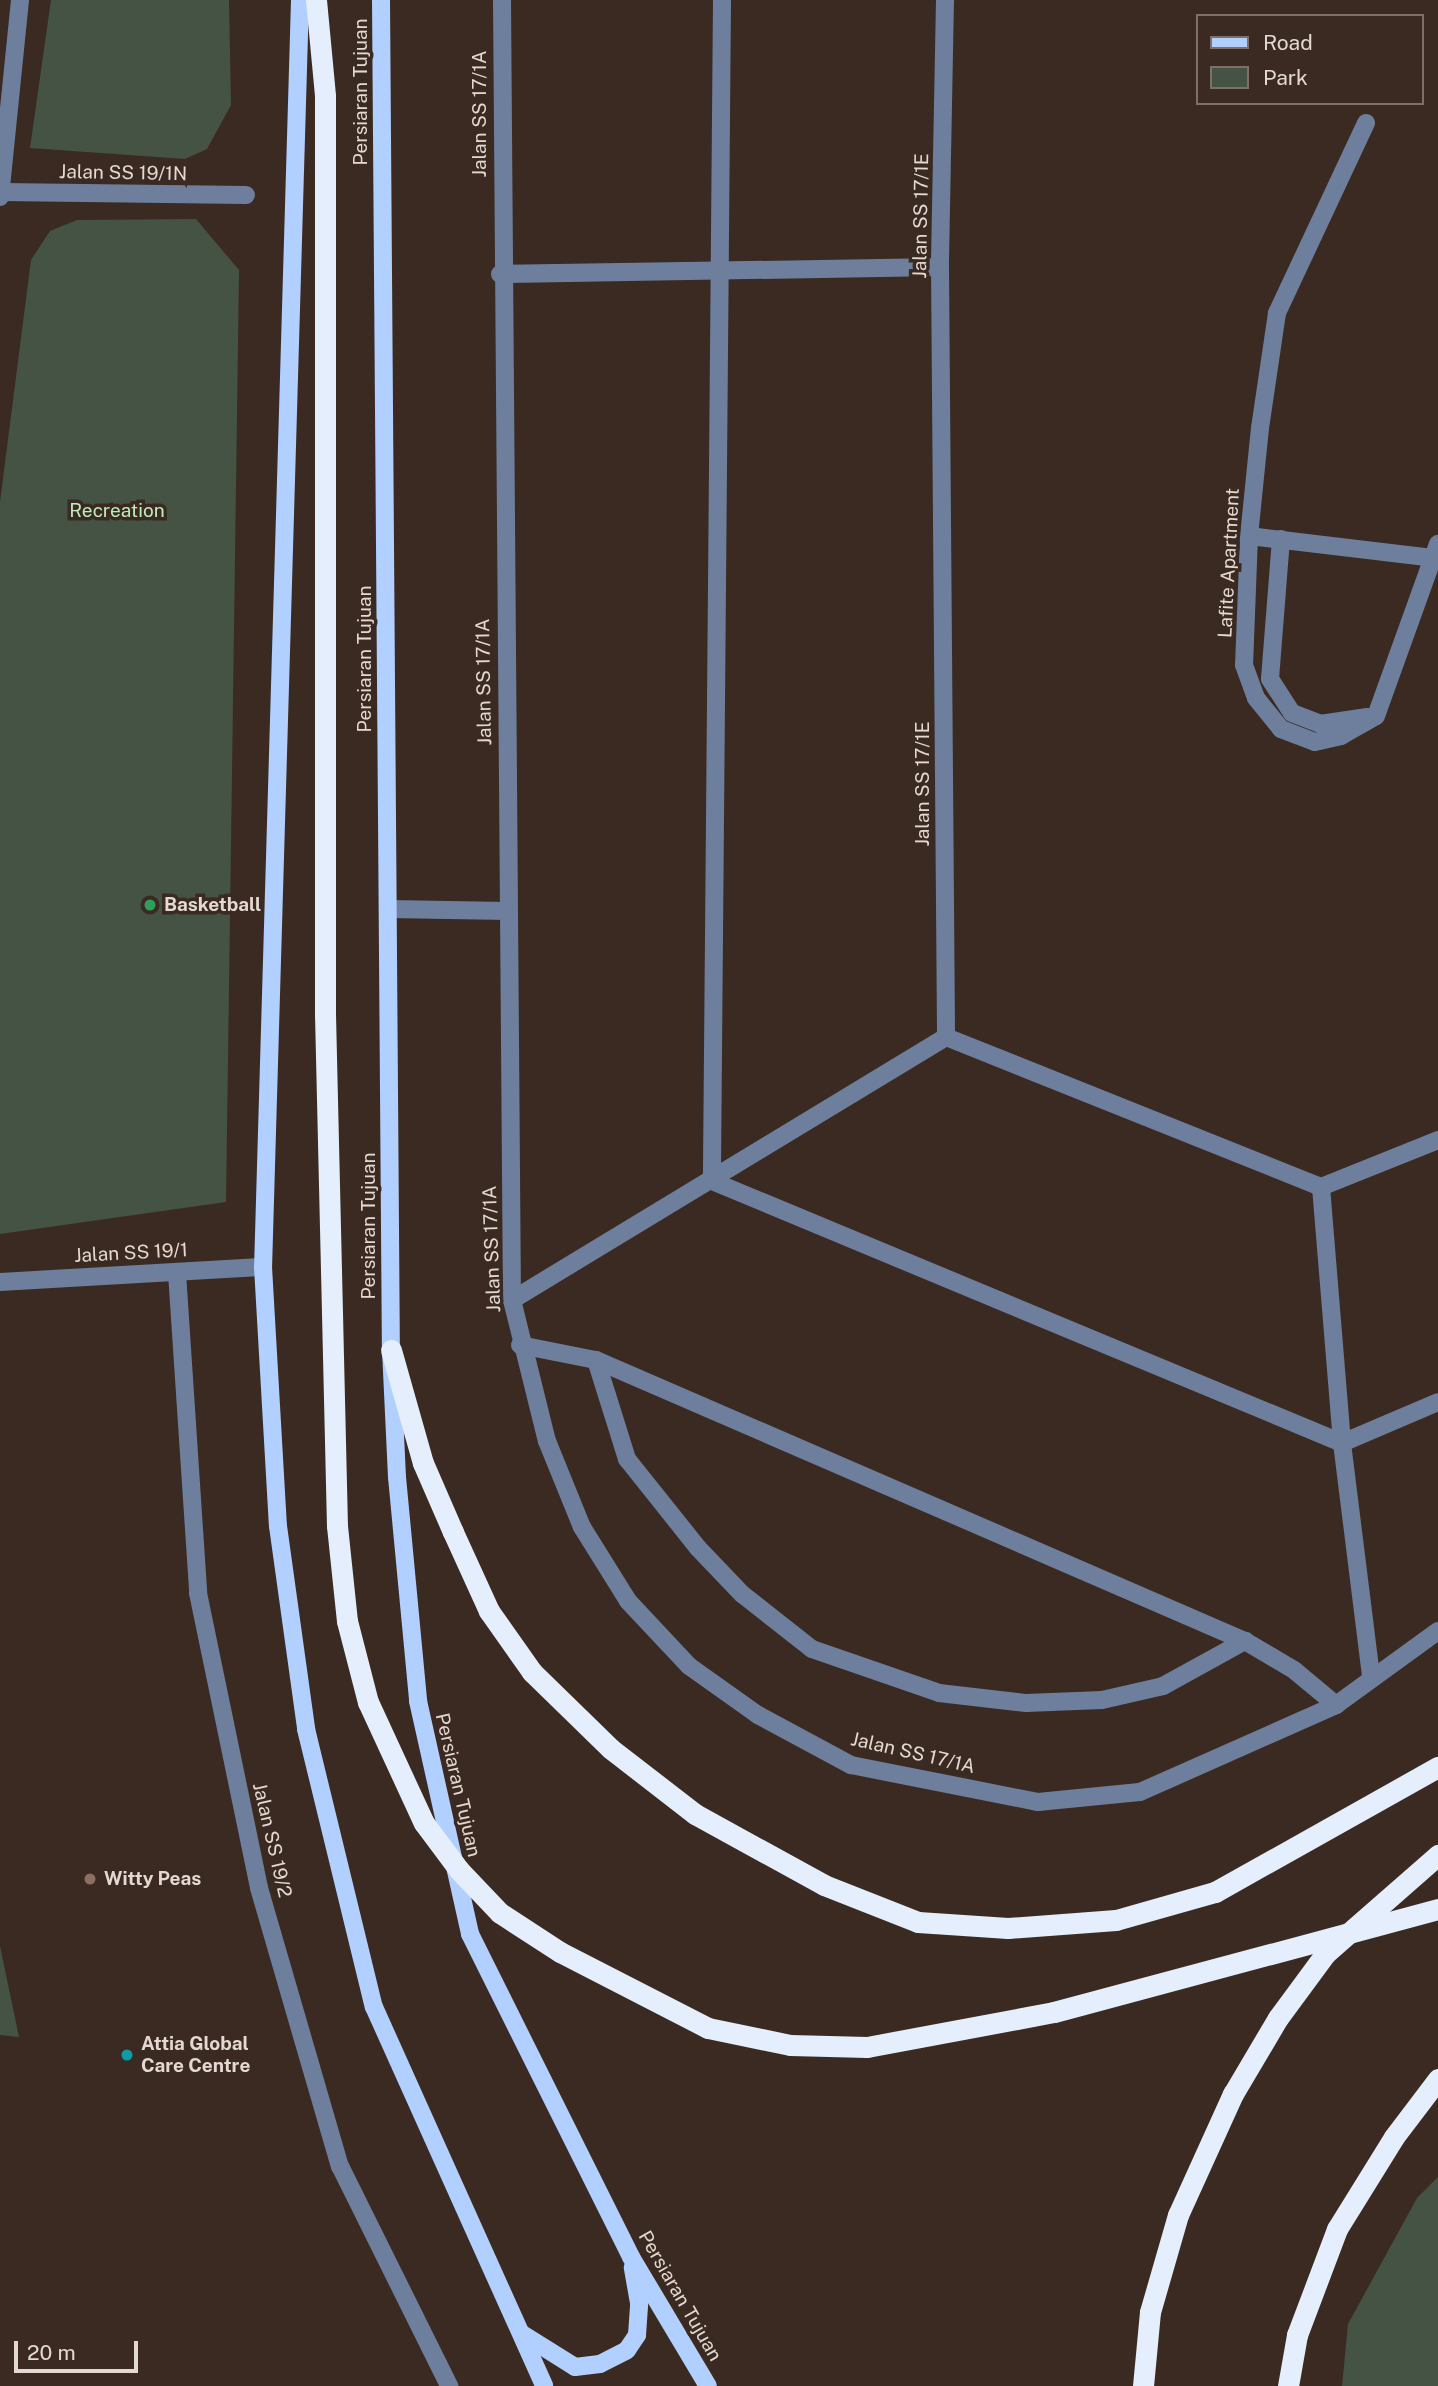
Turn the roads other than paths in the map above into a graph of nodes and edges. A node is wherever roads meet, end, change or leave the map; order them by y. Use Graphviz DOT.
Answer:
graph roads {
  1 [pos="20,0"];
  2 [pos="300,0"];
  3 [pos="316,0"];
  4 [pos="381,0"];
  5 [pos="502,0"];
  6 [pos="722,0"];
  7 [pos="945,0"];
  8 [pos="1366,123"];
  9 [pos="0,194"];
  10 [pos="246,195"];
  11 [pos="940,267"];
  12 [pos="722,272"];
  13 [pos="500,274"];
  14 [pos="1249,536"];
  15 [pos="1281,539"];
  16 [pos="1436,551"];
  17 [pos="1376,716"];
  18 [pos="388,909"];
  19 [pos="508,911"];
  20 [pos="946,1037"];
  21 [pos="1438,1140"];
  22 [pos="712,1181"];
  23 [pos="1321,1187"];
  24 [pos="263,1267"];
  25 [pos="177,1273"];
  26 [pos="0,1282"];
  27 [pos="512,1300"];
  28 [pos="520,1345"];
  29 [pos="391,1350"];
  30 [pos="596,1360"];
  31 [pos="1438,1402"];
  32 [pos="1342,1443"];
  33 [pos="1438,1631"];
  34 [pos="1245,1641"];
  35 [pos="1371,1677"];
  36 [pos="1336,1705"];
  37 [pos="1438,1767"];
  38 [pos="1438,1855"];
  39 [pos="1438,1909"];
  40 [pos="1438,2079"];
  41 [pos="631,2258"];
  42 [pos="524,2334"];
  43 [pos="449,2386"];
  44 [pos="544,2386"];
  45 [pos="708,2386"];
  46 [pos="1143,2386"];
  47 [pos="1288,2386"];
  1 -- 9 [label="street"];
  2 -- 24 [label="main road"];
  3 -- 39 [label="highway"];
  4 -- 18 [label="main road, Persiaran Tujuan"];
  5 -- 13 [label="street, Jalan SS 17/1A"];
  6 -- 12 [label="street"];
  7 -- 11 [label="street, Jalan SS 17/1E"];
  8 -- 14 [label="street, Lafite Apartment"];
  9 -- 10 [label="street, Jalan SS 19/1N"];
  11 -- 12 [label="street"];
  11 -- 20 [label="street, Jalan SS 17/1E"];
  12 -- 13 [label="street"];
  12 -- 22 [label="street"];
  13 -- 19 [label="street, Jalan SS 17/1A"];
  14 -- 15 [label="street"];
  14 -- 17 [label="street, Lafite Apartment"];
  15 -- 16 [label="street"];
  15 -- 17 [label="street"];
  16 -- 17 [label="street"];
  18 -- 19 [label="street"];
  18 -- 29 [label="main road, Persiaran Tujuan"];
  19 -- 27 [label="street, Jalan SS 17/1A"];
  20 -- 22 [label="street"];
  20 -- 23 [label="street"];
  21 -- 23 [label="street"];
  22 -- 27 [label="street"];
  22 -- 32 [label="street"];
  23 -- 32 [label="street"];
  24 -- 25 [label="street, Jalan SS 19/1"];
  24 -- 42 [label="main road"];
  25 -- 26 [label="street, Jalan SS 19/1"];
  25 -- 43 [label="street, Jalan SS 19/2"];
  27 -- 28 [label="street, Jalan SS 17/1A"];
  28 -- 30 [label="street"];
  28 -- 36 [label="street, Jalan SS 17/1A"];
  29 -- 37 [label="highway"];
  29 -- 41 [label="main road, Persiaran Tujuan"];
  30 -- 34 [label="street"];
  30 -- 34 [label="street"];
  31 -- 32 [label="street"];
  32 -- 35 [label="street"];
  33 -- 35 [label="street, Jalan SS 17/1A"];
  34 -- 36 [label="street"];
  35 -- 36 [label="street, Jalan SS 17/1A"];
  38 -- 46 [label="highway"];
  40 -- 47 [label="highway"];
  41 -- 42 [label="main road"];
  41 -- 45 [label="main road, Persiaran Tujuan"];
  42 -- 44 [label="main road"];
}
